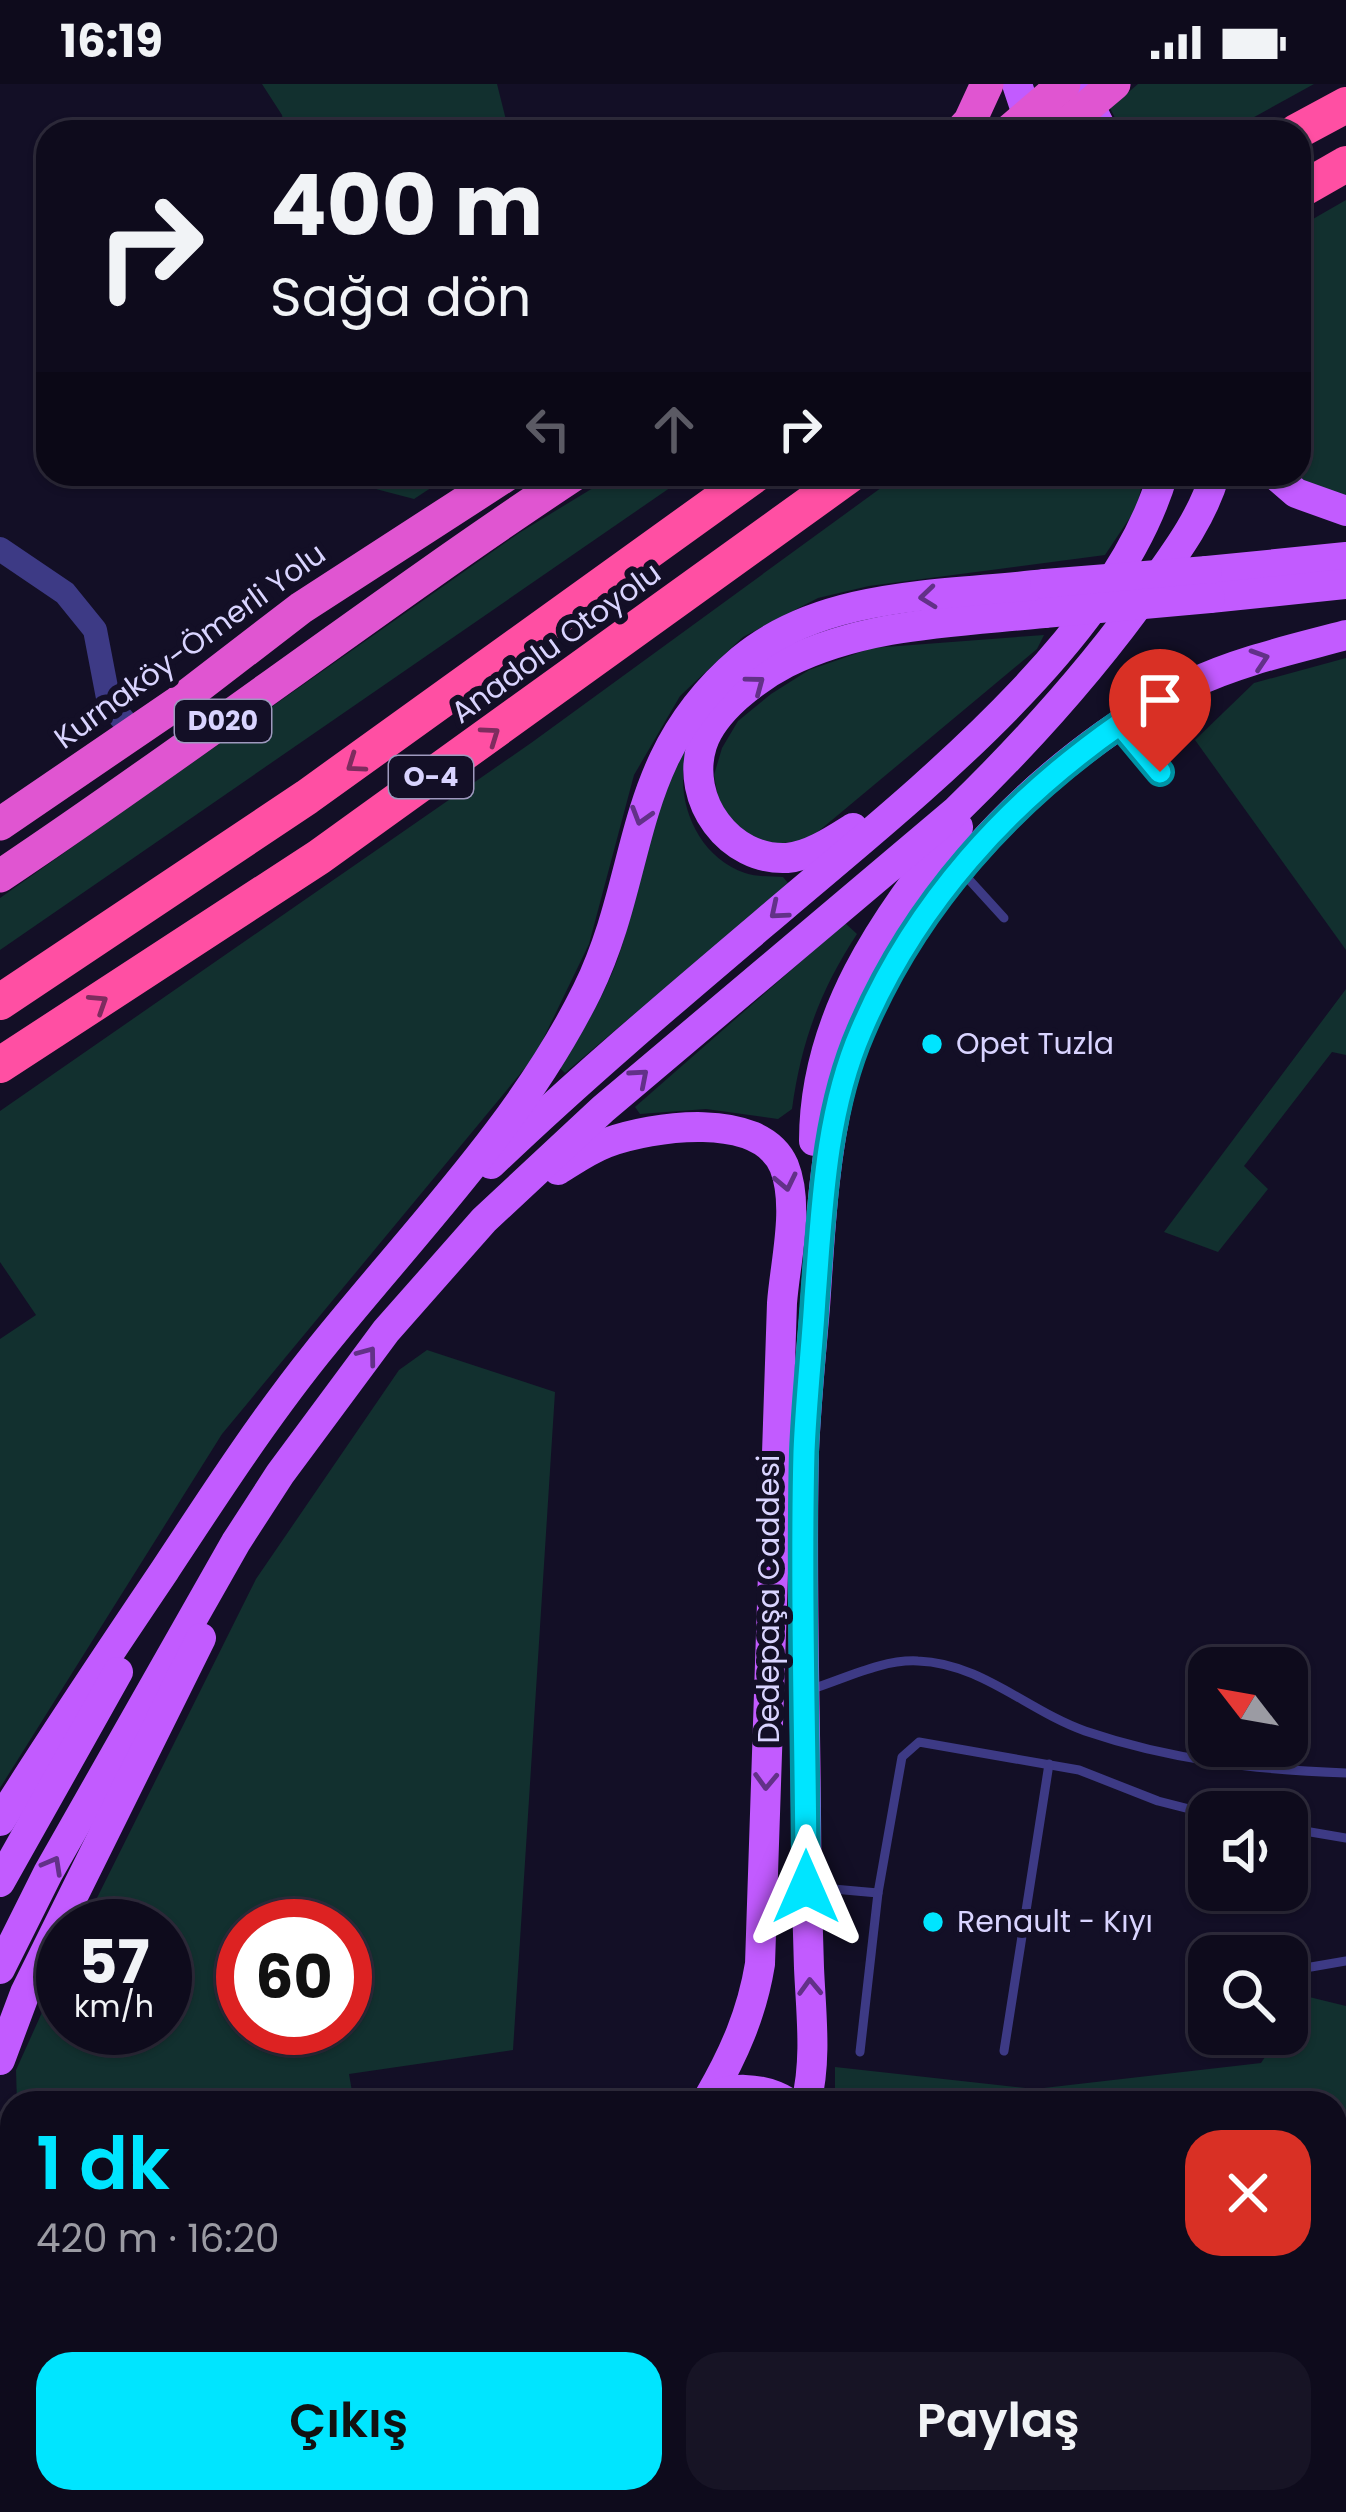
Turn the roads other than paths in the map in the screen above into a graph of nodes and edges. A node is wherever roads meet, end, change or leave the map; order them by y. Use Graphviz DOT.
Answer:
graph roads {
  1 [pos="986,84"];
  2 [pos="1017,84"];
  3 [pos="1064,84"];
  4 [pos="1079,84"];
  5 [pos="1114,84"];
  6 [pos="1346,105"];
  7 [pos="970,120"];
  8 [pos="1022,120"];
  9 [pos="1029,120"];
  10 [pos="1072,120"];
  11 [pos="1097,120"];
  12 [pos="1311,124"];
  13 [pos="1346,164"];
  14 [pos="1311,184"];
  15 [pos="478,486"];
  16 [pos="489,486"];
  17 [pos="556,486"];
  18 [pos="574,486"];
  19 [pos="739,486"];
  20 [pos="834,486"];
  21 [pos="1159,486"];
  22 [pos="1210,486"];
  23 [pos="1288,486"];
  24 [pos="1346,511"];
  25 [pos="423,527"];
  26 [pos="0,549"];
  27 [pos="1346,557"];
  28 [pos="442,562"];
  29 [pos="1209,584"];
  30 [pos="1346,584"];
  31 [pos="1044,599"];
  32 [pos="1346,635"];
  33 [pos="1069,696"];
  34 [pos="992,723"];
  35 [pos="1120,724"];
  36 [pos="134,733"];
  37 [pos="1160,772"];
  38 [pos="0,824"];
  39 [pos="960,870"];
  40 [pos="0,876"];
  41 [pos="1004,918"];
  42 [pos="0,1002"];
  43 [pos="0,1065"];
  44 [pos="447,1262"];
  45 [pos="815,1304"];
  46 [pos="316,1354"];
  47 [pos="332,1403"];
  48 [pos="233,1468"];
  49 [pos="805,1692"];
  50 [pos="1049,1764"];
  51 [pos="1346,1773"];
  52 [pos="1188,1807"];
  53 [pos="0,1821"];
  54 [pos="1308,1832"];
  55 [pos="1346,1838"];
  56 [pos="0,1882"];
  57 [pos="806,1887"];
  58 [pos="878,1893"];
  59 [pos="1346,1960"];
  60 [pos="1311,1967"];
  61 [pos="0,1969"];
  62 [pos="1004,2051"];
  63 [pos="860,2052"];
  64 [pos="0,2060"];
  65 [pos="710,2091"];
  66 [pos="808,2091"];
  1 -- 7 [label="highway"];
  2 -- 9 [label="main road"];
  3 -- 8 [label="highway, bridge"];
  4 -- 11 [label="main road"];
  5 -- 10 [label="highway, bridge"];
  6 -- 12 [label="highway"];
  13 -- 14 [label="highway"];
  15 -- 25 [label="highway"];
  16 -- 25 [label="highway, D020"];
  17 -- 28 [label="highway, D020"];
  18 -- 28 [label="highway"];
  19 -- 42 [label="highway, Anadolu Otoyolu / O-4, one-way"];
  43 -- 20 [label="highway, Anadolu Otoyolu / O-4, one-way"];
  21 -- 34 [label="main road"];
  22 -- 33 [label="main road"];
  23 -- 24 [label="main road"];
  25 -- 36 [label="highway, Kurnaköy-Ömerli Yolu / D020"];
  26 -- 36 [label="street"];
  27 -- 29 [label="main road"];
  28 -- 40 [label="highway, D020"];
  29 -- 30 [label="main road"];
  29 -- 31 [label="main road, bridge"];
  34 -- 31 [label="main road, one-way"];
  31 -- 46 [label="main road, one-way"];
  35 -- 32 [label="main road, Dedepaşa Caddesi, one-way"];
  44 -- 33 [label="main road, one-way"];
  33 -- 45 [label="main road"];
  34 -- 46 [label="main road, one-way"];
  35 -- 37 [label="lane"];
  35 -- 39 [label="main road, Dedepaşa Caddesi"];
  36 -- 38 [label="highway, Kurnaköy-Ömerli Yolu / D020"];
  39 -- 41 [label="lane"];
  39 -- 45 [label="main road, Dedepaşa Caddesi"];
  47 -- 44 [label="main road, one-way"];
  44 -- 65 [label="main road, Dedepaşa Caddesi, one-way"];
  45 -- 49 [label="main road, Dedepaşa Caddesi"];
  46 -- 48 [label="main road"];
  61 -- 47 [label="main road, one-way"];
  47 -- 64 [label="main road"];
  48 -- 53 [label="main road"];
  48 -- 56 [label="main road"];
  49 -- 51 [label="lane"];
  49 -- 57 [label="main road, Dedepaşa Caddesi"];
  50 -- 52 [label="lane"];
  50 -- 58 [label="lane"];
  50 -- 62 [label="lane"];
  54 -- 55 [label="lane"];
  57 -- 58 [label="lane"];
  66 -- 57 [label="main road, Dedepaşa Caddesi, one-way"];
  58 -- 63 [label="lane"];
  59 -- 60 [label="lane"];
}
